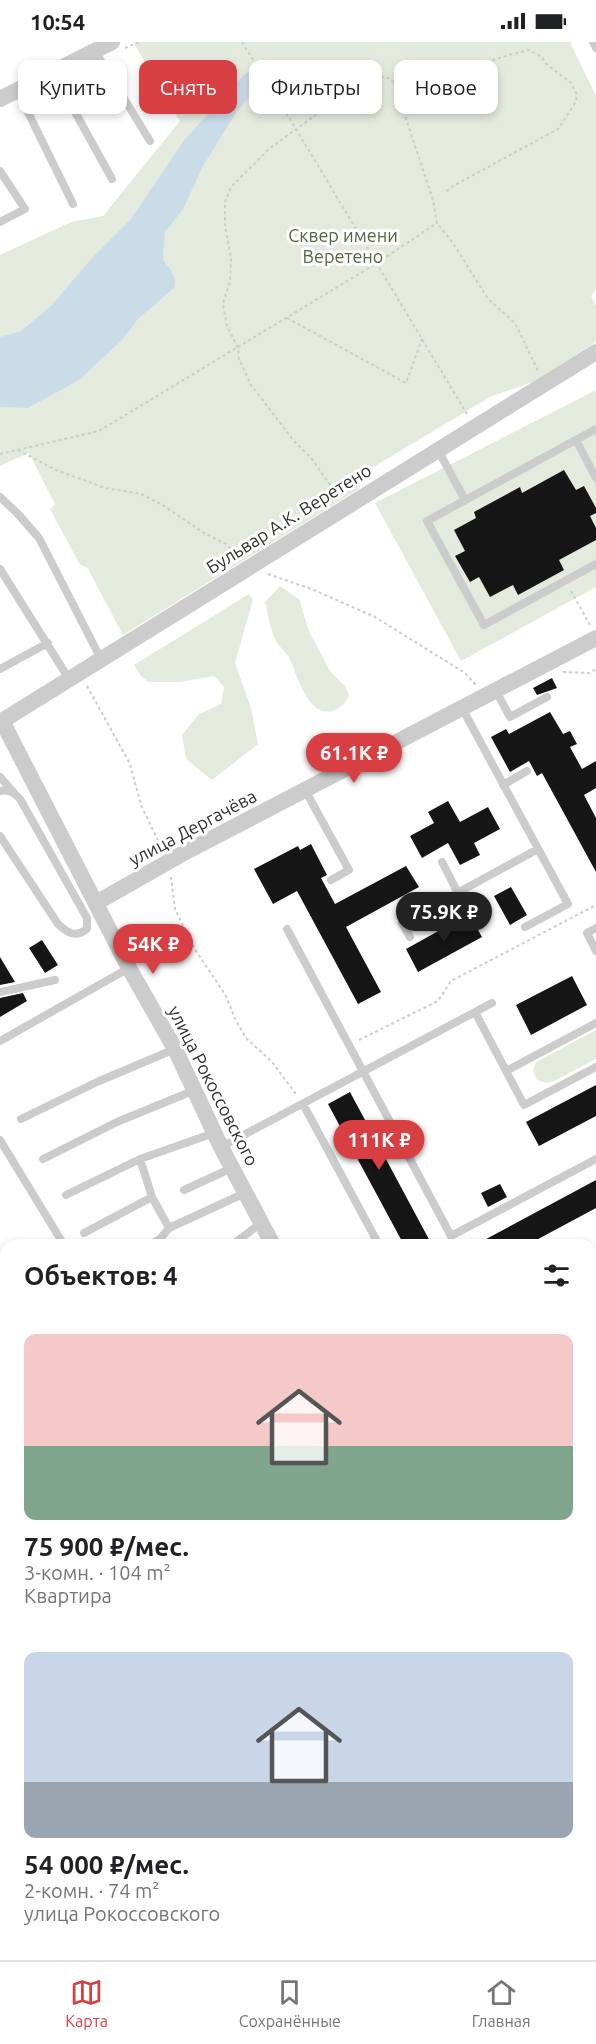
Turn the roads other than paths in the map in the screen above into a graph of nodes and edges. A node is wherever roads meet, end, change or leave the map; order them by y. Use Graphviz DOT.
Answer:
graph roads {
  1 [pos="112,42"];
  2 [pos="593,42"];
  3 [pos="596,48"];
  4 [pos="95,51"];
  5 [pos="77,60"];
  6 [pos="17,90"];
  7 [pos="0,99"];
  8 [pos="76,114"];
  9 [pos="150,141"];
  10 [pos="0,171"];
  11 [pos="112,179"];
  12 [pos="73,204"];
  13 [pos="0,222"];
  14 [pos="596,352"];
  15 [pos="596,429"];
  16 [pos="576,440"];
  17 [pos="438,450"];
  18 [pos="596,478"];
  19 [pos="0,497"];
  20 [pos="465,500"];
  21 [pos="596,564"];
  22 [pos="0,568"];
  23 [pos="593,633"];
  24 [pos="48,643"];
  25 [pos="101,659"];
  26 [pos="0,669"];
  27 [pos="74,675"];
  28 [pos="496,691"];
  29 [pos="547,697"];
  30 [pos="462,708"];
  31 [pos="1,722"];
  32 [pos="527,771"];
  33 [pos="0,777"];
  34 [pos="503,784"];
  35 [pos="305,790"];
  36 [pos="0,791"];
  37 [pos="14,793"];
  38 [pos="0,836"];
  39 [pos="538,849"];
  40 [pos="442,862"];
  41 [pos="332,880"];
  42 [pos="458,893"];
  43 [pos="95,910"];
  44 [pos="525,927"];
  45 [pos="596,928"];
  46 [pos="287,929"];
  47 [pos="410,937"];
  48 [pos="596,951"];
  49 [pos="129,968"];
  50 [pos="55,980"];
  51 [pos="0,992"];
  52 [pos="492,1003"];
  53 [pos="475,1012"];
  54 [pos="596,1023"];
  55 [pos="0,1041"];
  56 [pos="175,1049"];
  57 [pos="596,1067"];
  58 [pos="506,1071"];
  59 [pos="363,1072"];
  60 [pos="195,1090"];
  61 [pos="303,1104"];
  62 [pos="21,1119"];
  63 [pos="0,1140"];
  64 [pos="217,1140"];
  65 [pos="43,1159"];
  66 [pos="140,1159"];
  67 [pos="596,1159"];
  68 [pos="232,1168"];
  69 [pos="184,1190"];
  70 [pos="245,1193"];
  71 [pos="66,1195"];
  72 [pos="152,1197"];
  73 [pos="261,1223"];
  74 [pos="169,1228"];
  75 [pos="84,1233"];
  76 [pos="60,1239"];
  77 [pos="160,1239"];
  78 [pos="240,1239"];
  79 [pos="270,1239"];
  80 [pos="376,1239"];
  1 -- 4 [label="street"];
  2 -- 3 [label="lane"];
  4 -- 5 [label="street"];
  4 -- 9 [label="lane"];
  6 -- 7 [label="street"];
  6 -- 12 [label="lane"];
  8 -- 11 [label="lane"];
  10 -- 13 [label="lane"];
  14 -- 17 [label="street, Бульвар А.К. Веретено"];
  15 -- 16 [label="lane"];
  16 -- 18 [label="lane"];
  16 -- 20 [label="lane"];
  17 -- 20 [label="lane"];
  17 -- 25 [label="street, Бульвар А.К. Веретено"];
  19 -- 25 [label="lane"];
  20 -- 21 [label="lane"];
  22 -- 24 [label="lane"];
  23 -- 28 [label="street, улица Дергачёва"];
  24 -- 26 [label="lane"];
  24 -- 27 [label="lane"];
  25 -- 27 [label="street, Бульвар А.К. Веретено"];
  27 -- 31 [label="street, Бульвар А.К. Веретено"];
  28 -- 29 [label="lane"];
  28 -- 30 [label="street, улица Дергачёва"];
  30 -- 34 [label="lane"];
  30 -- 35 [label="street, улица Дергачёва"];
  31 -- 43 [label="street, улица Рокоссовского"];
  32 -- 34 [label="lane"];
  33 -- 37 [label="lane"];
  34 -- 39 [label="lane"];
  35 -- 41 [label="lane"];
  35 -- 43 [label="street, улица Дергачёва"];
  36 -- 37 [label="lane"];
  37 -- 43 [label="lane"];
  38 -- 43 [label="lane"];
  39 -- 42 [label="lane"];
  39 -- 44 [label="lane"];
  40 -- 42 [label="lane"];
  42 -- 47 [label="lane"];
  43 -- 49 [label="street, улица Рокоссовского"];
  45 -- 48 [label="lane"];
  46 -- 59 [label="lane"];
  49 -- 55 [label="lane"];
  49 -- 56 [label="street, улица Рокоссовского"];
  50 -- 51 [label="lane"];
  52 -- 53 [label="lane"];
  53 -- 58 [label="lane"];
  53 -- 59 [label="lane"];
  54 -- 58 [label="lane"];
  56 -- 60 [label="street, улица Рокоссовского"];
  56 -- 62 [label="lane"];
  57 -- 58 [label="lane"];
  59 -- 61 [label="lane"];
  59 -- 67 [label="lane"];
  60 -- 64 [label="street, улица Рокоссовского"];
  60 -- 65 [label="lane"];
  61 -- 64 [label="lane"];
  61 -- 80 [label="lane"];
  63 -- 76 [label="lane"];
  64 -- 66 [label="lane"];
  64 -- 68 [label="street, улица Рокоссовского"];
  66 -- 71 [label="lane"];
  66 -- 72 [label="lane"];
  68 -- 69 [label="lane"];
  68 -- 70 [label="street, улица Рокоссовского"];
  70 -- 73 [label="street, улица Рокоссовского"];
  70 -- 74 [label="lane"];
  72 -- 74 [label="lane"];
  72 -- 75 [label="lane"];
  73 -- 78 [label="lane"];
  73 -- 79 [label="street, улица Рокоссовского"];
  74 -- 77 [label="lane"];
}
